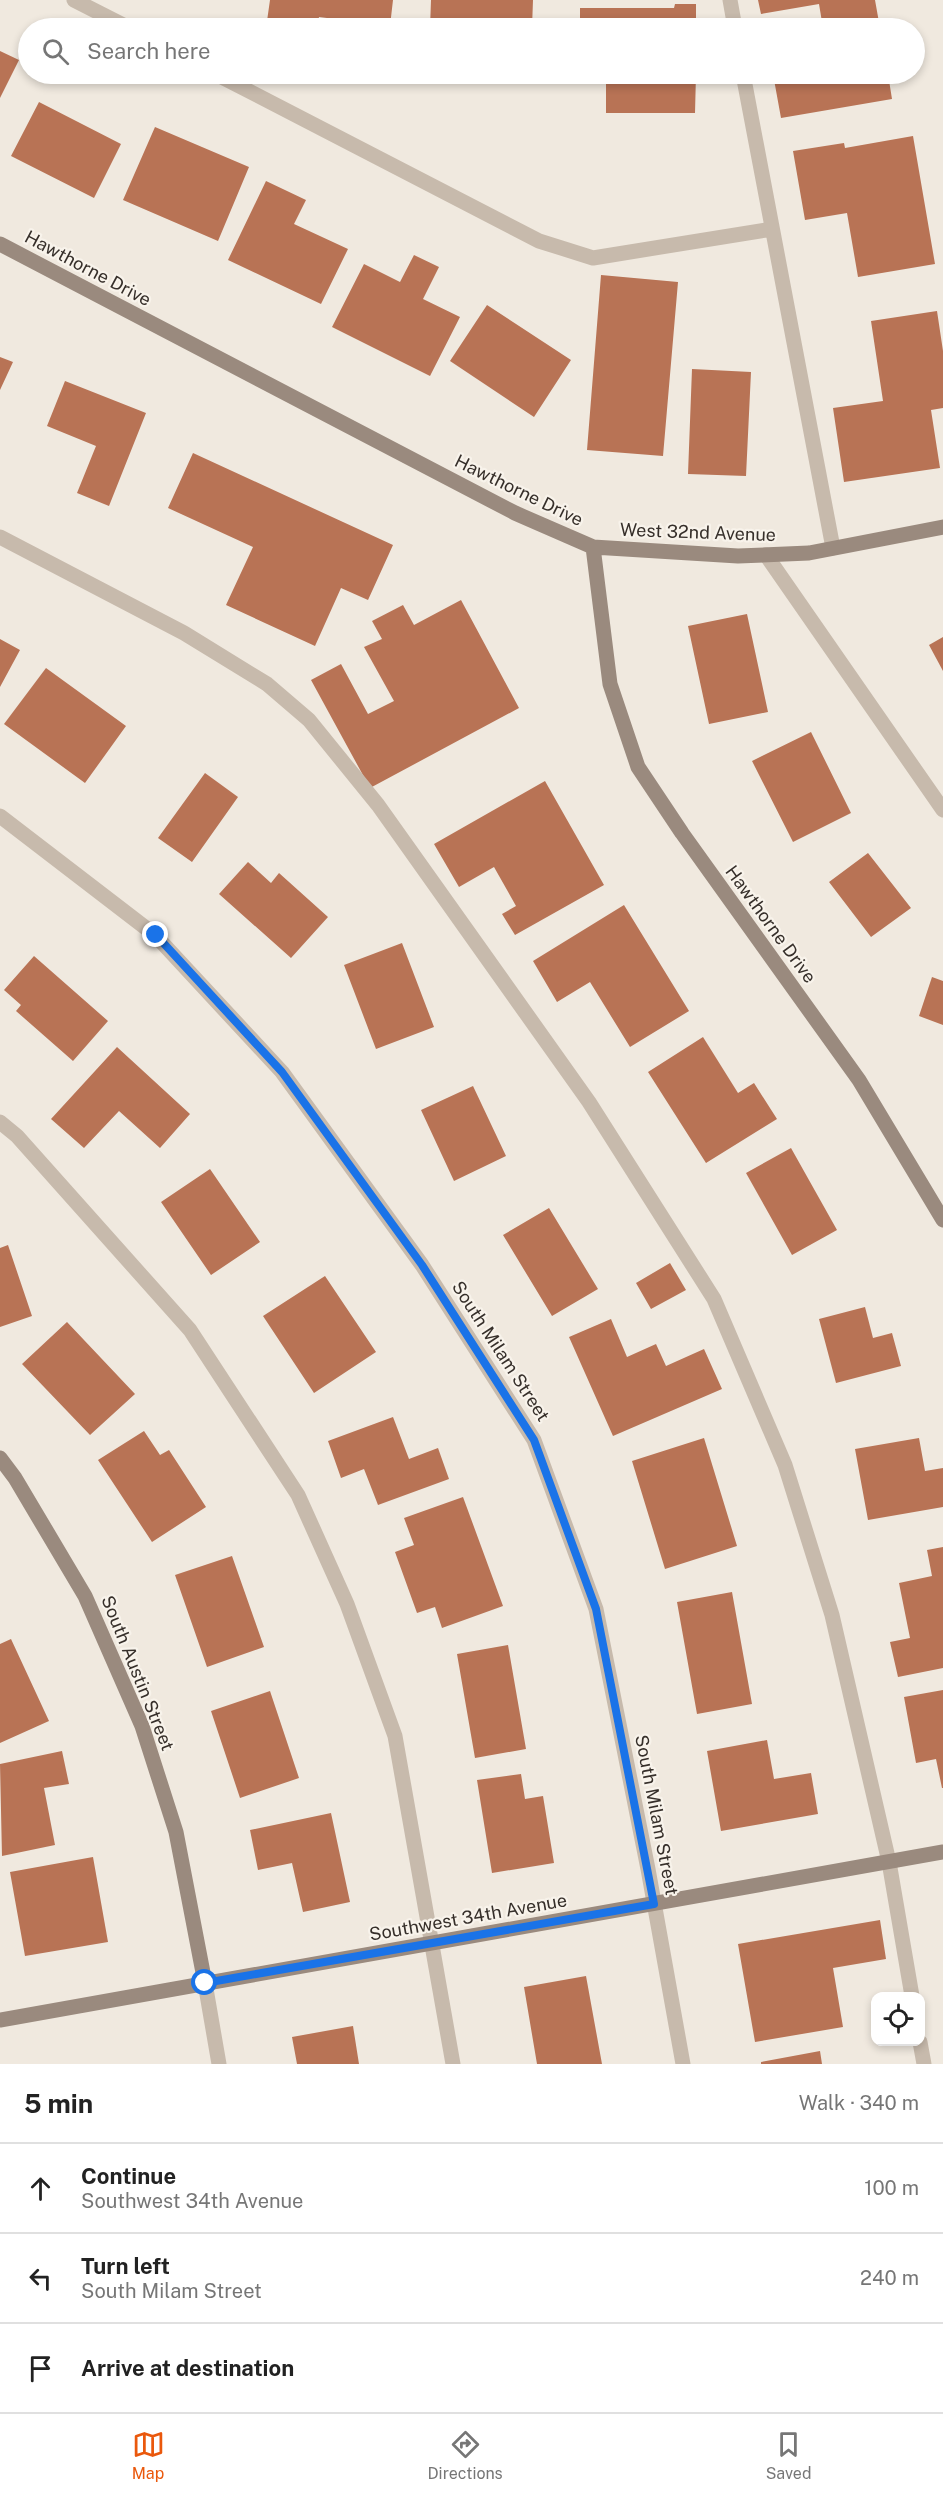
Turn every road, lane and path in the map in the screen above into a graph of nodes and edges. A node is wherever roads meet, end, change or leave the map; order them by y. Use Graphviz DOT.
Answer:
graph roads {
  1 [pos="74,0"];
  2 [pos="730,0"];
  3 [pos="109,18"];
  4 [pos="733,18"];
  5 [pos="235,84"];
  6 [pos="746,84"];
  7 [pos="772,229"];
  8 [pos="0,244"];
  9 [pos="943,527"];
  10 [pos="0,537"];
  11 [pos="593,547"];
  12 [pos="833,548"];
  13 [pos="766,555"];
  14 [pos="943,810"];
  15 [pos="0,816"];
  16 [pos="0,1122"];
  17 [pos="943,1220"];
  18 [pos="0,1458"];
  19 [pos="943,1852"];
  20 [pos="889,1862"];
  21 [pos="654,1904"];
  22 [pos="432,1943"];
  23 [pos="205,1983"];
  24 [pos="911,1992"];
  25 [pos="0,2020"];
  26 [pos="921,2046"];
  27 [pos="219,2064"];
  28 [pos="453,2064"];
  29 [pos="683,2064"];
  30 [pos="924,2064"];
  1 -- 3 [label="street"];
  2 -- 4 [label="street"];
  5 -- 7 [label="street"];
  6 -- 7 [label="street"];
  7 -- 12 [label="street"];
  8 -- 11 [label="main road, Hawthorne Drive"];
  9 -- 12 [label="main road, West 32nd Avenue"];
  10 -- 20 [label="street"];
  11 -- 13 [label="main road, West 32nd Avenue"];
  11 -- 17 [label="main road, Hawthorne Drive"];
  12 -- 13 [label="main road, West 32nd Avenue"];
  13 -- 14 [label="street"];
  15 -- 21 [label="street, South Milam Street"];
  16 -- 22 [label="street"];
  18 -- 23 [label="main road, South Austin Street"];
  19 -- 20 [label="main road, Southwest 34th Avenue"];
  20 -- 21 [label="main road, Southwest 34th Avenue"];
  20 -- 24 [label="street"];
  21 -- 22 [label="main road, Southwest 34th Avenue"];
  21 -- 29 [label="street, South Milam Street"];
  22 -- 23 [label="main road, Southwest 34th Avenue"];
  22 -- 28 [label="street"];
  23 -- 25 [label="main road, Southwest 34th Avenue"];
  23 -- 27 [label="street, South Austin Street"];
  26 -- 30 [label="street"];
}
